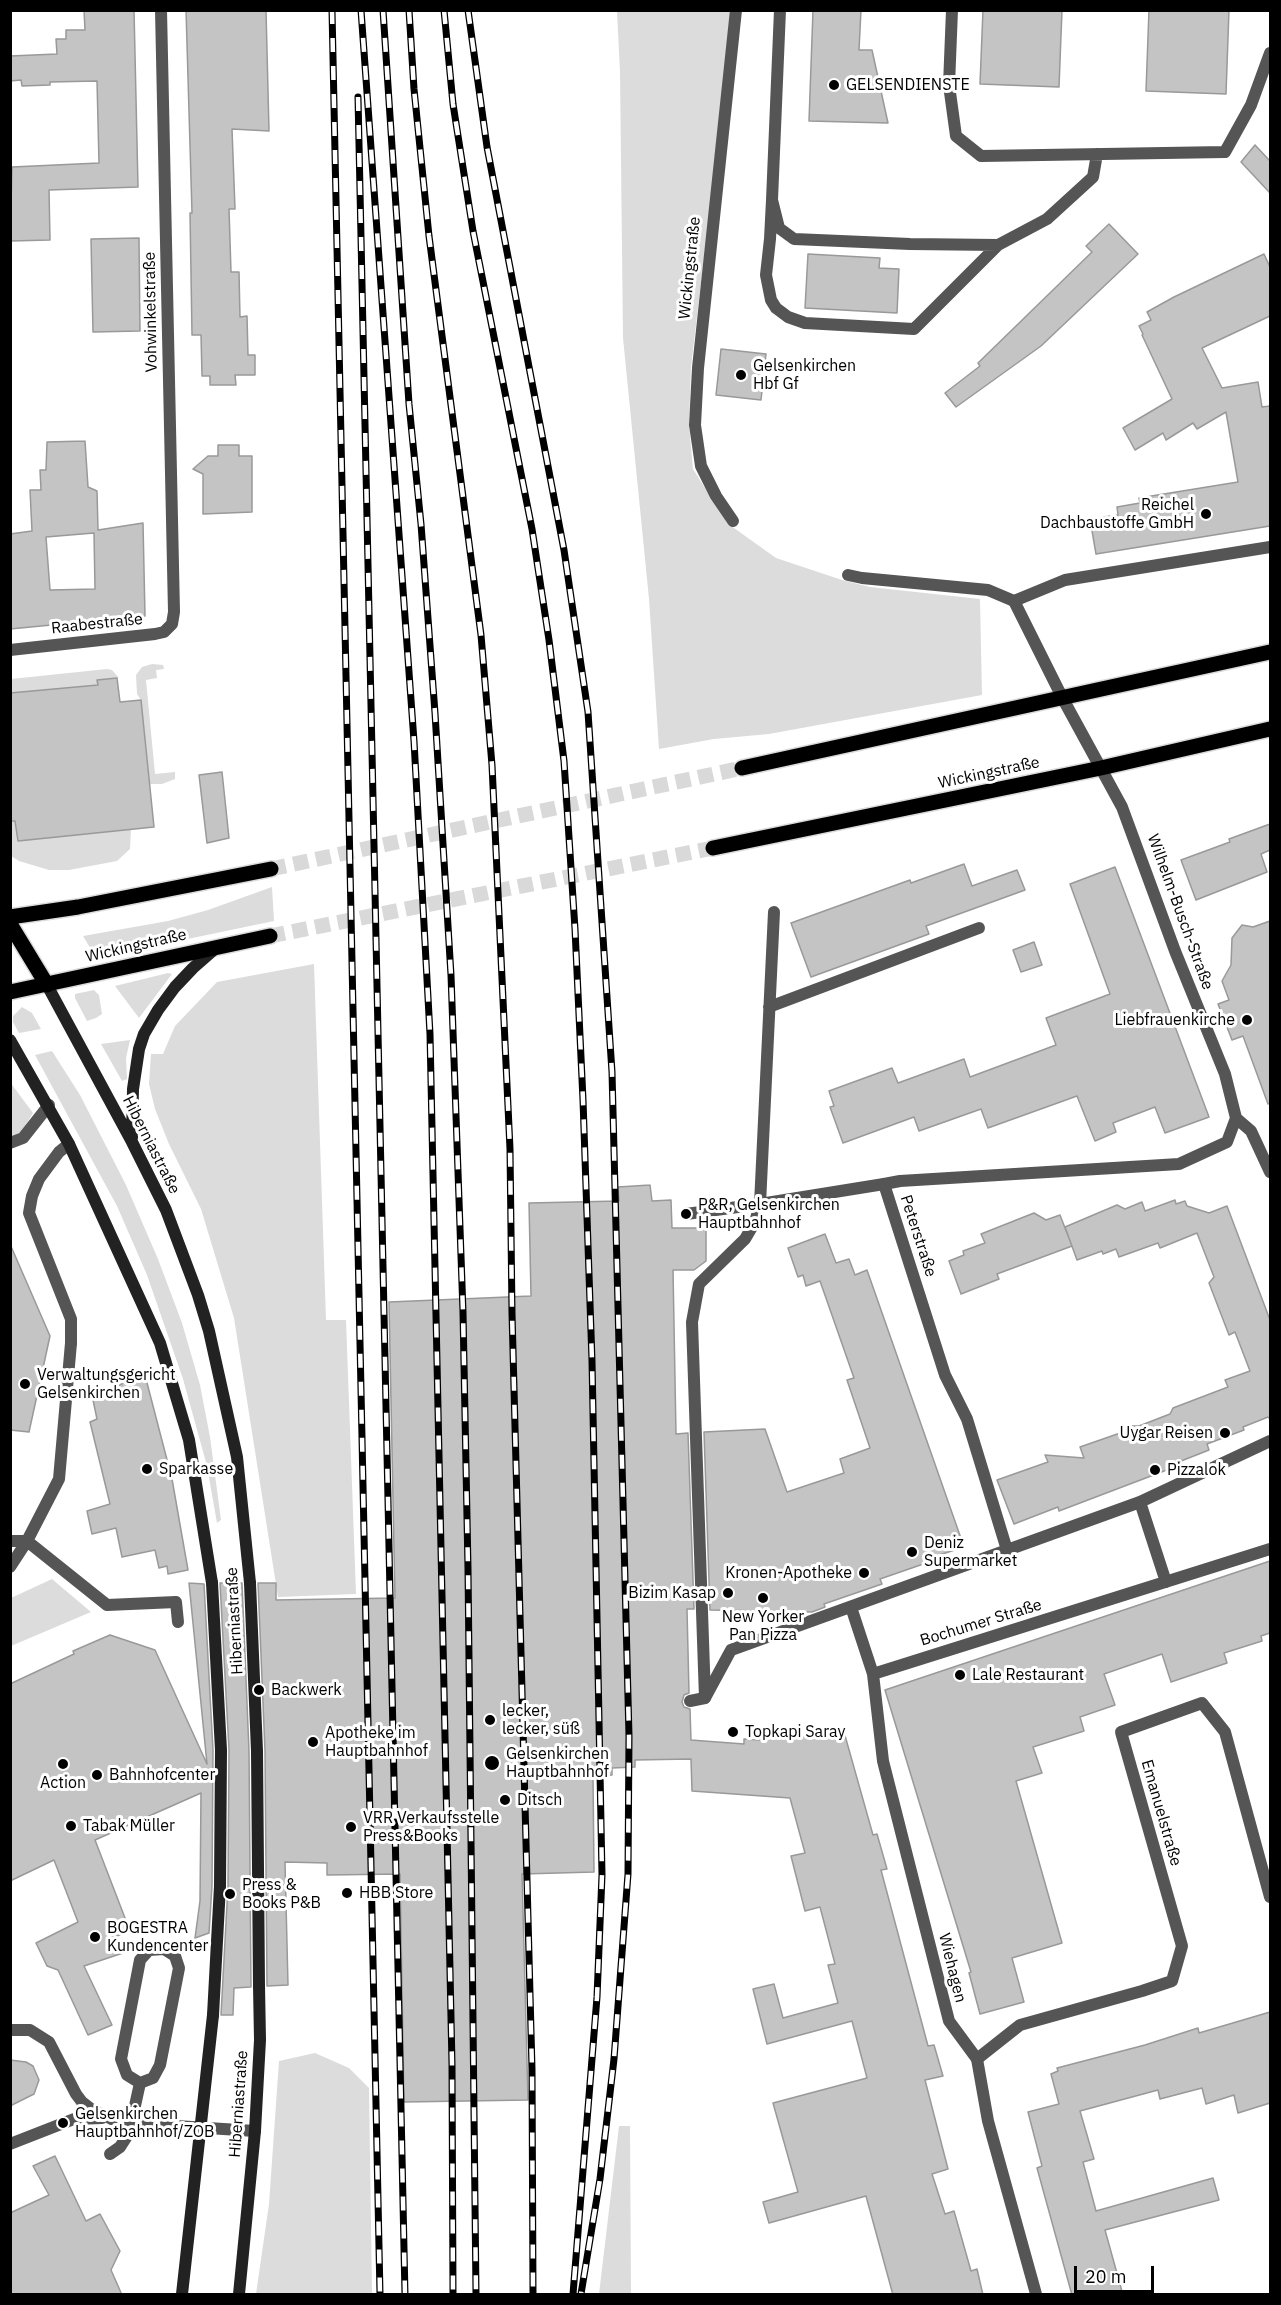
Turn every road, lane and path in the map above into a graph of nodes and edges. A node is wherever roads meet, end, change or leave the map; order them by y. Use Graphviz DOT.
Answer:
graph roads {
  1 [pos="161,10"];
  2 [pos="736,10"];
  3 [pos="780,10"];
  4 [pos="952,10"];
  5 [pos="1270,53"];
  6 [pos="1097,154"];
  7 [pos="772,200"];
  8 [pos="998,245"];
  9 [pos="733,521"];
  10 [pos="1270,546"];
  11 [pos="848,575"];
  12 [pos="1014,601"];
  13 [pos="174,612"];
  14 [pos="10,650"];
  15 [pos="1270,652"];
  16 [pos="1063,699"];
  17 [pos="1270,729"];
  18 [pos="742,768"];
  19 [pos="1101,768"];
  20 [pos="713,848"];
  21 [pos="271,869"];
  22 [pos="774,912"];
  23 [pos="10,917"];
  24 [pos="10,924"];
  25 [pos="979,928"];
  26 [pos="270,936"];
  27 [pos="218,946"];
  28 [pos="46,985"];
  29 [pos="10,992"];
  30 [pos="769,1007"];
  31 [pos="10,1040"];
  32 [pos="49,1105"];
  33 [pos="1236,1118"];
  34 [pos="132,1142"];
  35 [pos="10,1143"];
  36 [pos="69,1144"];
  37 [pos="1270,1172"];
  38 [pos="884,1184"];
  39 [pos="760,1204"];
  40 [pos="686,1214"];
  41 [pos="1270,1441"];
  42 [pos="1140,1502"];
  43 [pos="10,1541"];
  44 [pos="27,1541"];
  45 [pos="1270,1549"];
  46 [pos="1007,1550"];
  47 [pos="10,1567"];
  48 [pos="1166,1582"];
  49 [pos="851,1607"];
  50 [pos="178,1622"];
  51 [pos="873,1674"];
  52 [pos="705,1698"];
  53 [pos="690,1701"];
  54 [pos="1270,1897"];
  55 [pos="10,2030"];
  56 [pos="977,2059"];
  57 [pos="141,2083"];
  58 [pos="112,2119"];
  59 [pos="201,2128"];
  60 [pos="255,2131"];
  61 [pos="10,2144"];
  62 [pos="110,2154"];
  63 [pos="182,2295"];
  64 [pos="239,2295"];
  65 [pos="1036,2295"];
  1 -- 13 [label="street, Vohwinkelstraße"];
  2 -- 9 [label="street, Wickingstraße"];
  3 -- 7 [label="street"];
  4 -- 6 [label="street"];
  5 -- 6 [label="street"];
  6 -- 8 [label="street"];
  7 -- 8 [label="street"];
  7 -- 8 [label="street"];
  10 -- 12 [label="street"];
  11 -- 12 [label="street"];
  12 -- 16 [label="street"];
  13 -- 14 [label="street, Raabestraße"];
  15 -- 16 [label="main road"];
  16 -- 18 [label="main road"];
  16 -- 19 [label="street, Wilhelm-Busch-Straße"];
  17 -- 19 [label="main road, Wickingstraße"];
  19 -- 20 [label="main road, Wickingstraße"];
  19 -- 33 [label="street, Wilhelm-Busch-Straße"];
  21 -- 23 [label="main road"];
  22 -- 30 [label="street"];
  24 -- 28 [label="main road"];
  25 -- 30 [label="street"];
  26 -- 27 [label="main road, Wickingstraße"];
  27 -- 28 [label="main road, Wickingstraße"];
  27 -- 34 [label="main road"];
  28 -- 29 [label="main road, Wickingstraße"];
  28 -- 34 [label="main road, Hiberniastraße"];
  30 -- 39 [label="street"];
  31 -- 32 [label="main road, Hiberniastraße"];
  32 -- 35 [label="street"];
  32 -- 36 [label="main road, Hiberniastraße"];
  33 -- 37 [label="street, Wilhelm-Busch-Straße"];
  33 -- 38 [label="street, Peterstraße"];
  34 -- 60 [label="main road, Hiberniastraße, bridge"];
  36 -- 44 [label="street"];
  36 -- 59 [label="main road, Hiberniastraße, bridge"];
  38 -- 39 [label="street"];
  38 -- 46 [label="street, Peterstraße"];
  39 -- 40 [label="street"];
  39 -- 52 [label="street"];
  41 -- 42 [label="street"];
  42 -- 46 [label="street"];
  42 -- 48 [label="street"];
  43 -- 44 [label="street"];
  44 -- 47 [label="street"];
  44 -- 50 [label="street"];
  45 -- 48 [label="street, Bochumer Straße"];
  46 -- 49 [label="street"];
  48 -- 51 [label="street, Bochumer Straße"];
  49 -- 51 [label="street"];
  49 -- 52 [label="street"];
  51 -- 56 [label="street, Wiehagen"];
  52 -- 53 [label="street"];
  54 -- 56 [label="street, Emanuelstraße"];
  55 -- 58 [label="street"];
  56 -- 65 [label="street, Wiehagen"];
  57 -- 57 [label="street"];
  57 -- 62 [label="street"];
  58 -- 59 [label="street, bridge"];
  58 -- 61 [label="street"];
  59 -- 60 [label="street"];
  59 -- 63 [label="main road, Hiberniastraße"];
  60 -- 64 [label="main road, Hiberniastraße"];
}
